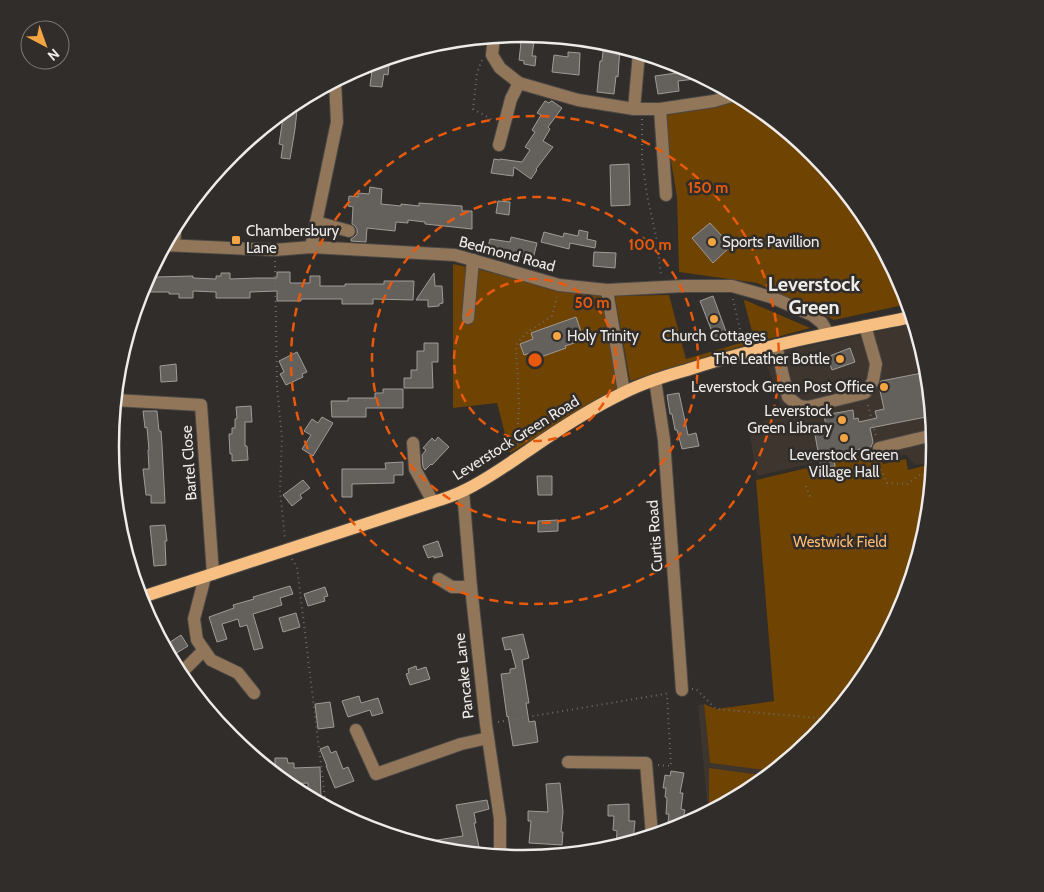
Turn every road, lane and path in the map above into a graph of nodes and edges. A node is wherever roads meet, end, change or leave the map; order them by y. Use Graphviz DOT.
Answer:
graph roads {
  1 [pos="494,43"];
  2 [pos="493,51"];
  3 [pos="639,60"];
  4 [pos="519,83"];
  5 [pos="336,89"];
  6 [pos="725,97"];
  7 [pos="638,109"];
  8 [pos="660,109"];
  9 [pos="504,126"];
  10 [pos="499,145"];
  11 [pos="666,195"];
  12 [pos="316,222"];
  13 [pos="349,231"];
  14 [pos="172,245"];
  15 [pos="311,247"];
  16 [pos="275,250"];
  17 [pos="473,260"];
  18 [pos="560,285"];
  19 [pos="732,286"];
  20 [pos="663,288"];
  21 [pos="607,290"];
  22 [pos="468,318"];
  23 [pos="905,318"];
  24 [pos="865,326"];
  25 [pos="828,333"];
  26 [pos="776,345"];
  27 [pos="745,352"];
  28 [pos="655,380"];
  29 [pos="624,392"];
  30 [pos="121,400"];
  31 [pos="926,437"];
  32 [pos="413,443"];
  33 [pos="879,448"];
  34 [pos="516,459"];
  35 [pos="925,475"];
  36 [pos="887,483"];
  37 [pos="806,486"];
  38 [pos="463,491"];
  39 [pos="810,497"];
  40 [pos="433,502"];
  41 [pos="287,549"];
  42 [pos="209,576"];
  43 [pos="440,579"];
  44 [pos="472,587"];
  45 [pos="147,595"];
  46 [pos="204,650"];
  47 [pos="186,669"];
  48 [pos="682,690"];
  49 [pos="254,693"];
  50 [pos="667,694"];
  51 [pos="819,718"];
  52 [pos="486,724"];
  53 [pos="356,730"];
  54 [pos="488,738"];
  55 [pos="568,762"];
  56 [pos="646,763"];
  57 [pos="325,798"];
  58 [pos="651,828"];
  59 [pos="500,849"];
  1 -- 2 [label="street"];
  2 -- 4 [label="street"];
  2 -- 9 [label="path"];
  3 -- 7 [label="street"];
  4 -- 7 [label="street"];
  4 -- 9 [label="street"];
  5 -- 12 [label="street"];
  6 -- 8 [label="street"];
  7 -- 8 [label="street"];
  7 -- 20 [label="path"];
  8 -- 11 [label="street"];
  9 -- 10 [label="street"];
  12 -- 13 [label="street"];
  12 -- 15 [label="street"];
  14 -- 16 [label="street, Bedmond Road"];
  15 -- 16 [label="street, Bedmond Road"];
  15 -- 17 [label="street, Bedmond Road"];
  16 -- 41 [label="path"];
  17 -- 18 [label="street, Bedmond Road"];
  17 -- 22 [label="street"];
  18 -- 21 [label="street, Bedmond Road"];
  18 -- 34 [label="path"];
  19 -- 20 [label="street, Bedmond Road"];
  19 -- 25 [label="street, Bedmond Road"];
  19 -- 27 [label="path"];
  20 -- 21 [label="street, Bedmond Road"];
  21 -- 29 [label="street"];
  23 -- 24 [label="main road, Leverstock Green Road"];
  24 -- 25 [label="main road, Leverstock Green Road"];
  24 -- 26 [label="street"];
  25 -- 26 [label="main road, Leverstock Green Road"];
  26 -- 27 [label="main road, Leverstock Green Road"];
  27 -- 28 [label="main road, Leverstock Green Road"];
  28 -- 29 [label="main road, Leverstock Green Road"];
  28 -- 48 [label="street, Curtis Road"];
  29 -- 34 [label="main road, Leverstock Green Road"];
  30 -- 42 [label="street, Bartel Close"];
  31 -- 33 [label="street"];
  32 -- 40 [label="street"];
  34 -- 38 [label="main road, Leverstock Green Road"];
  35 -- 36 [label="path"];
  37 -- 39 [label="path"];
  38 -- 40 [label="main road, Leverstock Green Road"];
  38 -- 44 [label="street, Pancake Lane"];
  40 -- 41 [label="main road, Leverstock Green Road"];
  41 -- 42 [label="main road, Leverstock Green Road"];
  41 -- 57 [label="path"];
  42 -- 45 [label="main road, Leverstock Green Road"];
  42 -- 46 [label="street"];
  43 -- 44 [label="street"];
  44 -- 52 [label="street, Pancake Lane"];
  46 -- 47 [label="street"];
  46 -- 49 [label="street"];
  48 -- 50 [label="path"];
  48 -- 51 [label="path"];
  50 -- 52 [label="path"];
  50 -- 56 [label="path"];
  52 -- 54 [label="street, Pancake Lane"];
  53 -- 54 [label="street"];
  54 -- 59 [label="street, Pancake Lane"];
  55 -- 56 [label="street"];
  56 -- 58 [label="street"];
}
